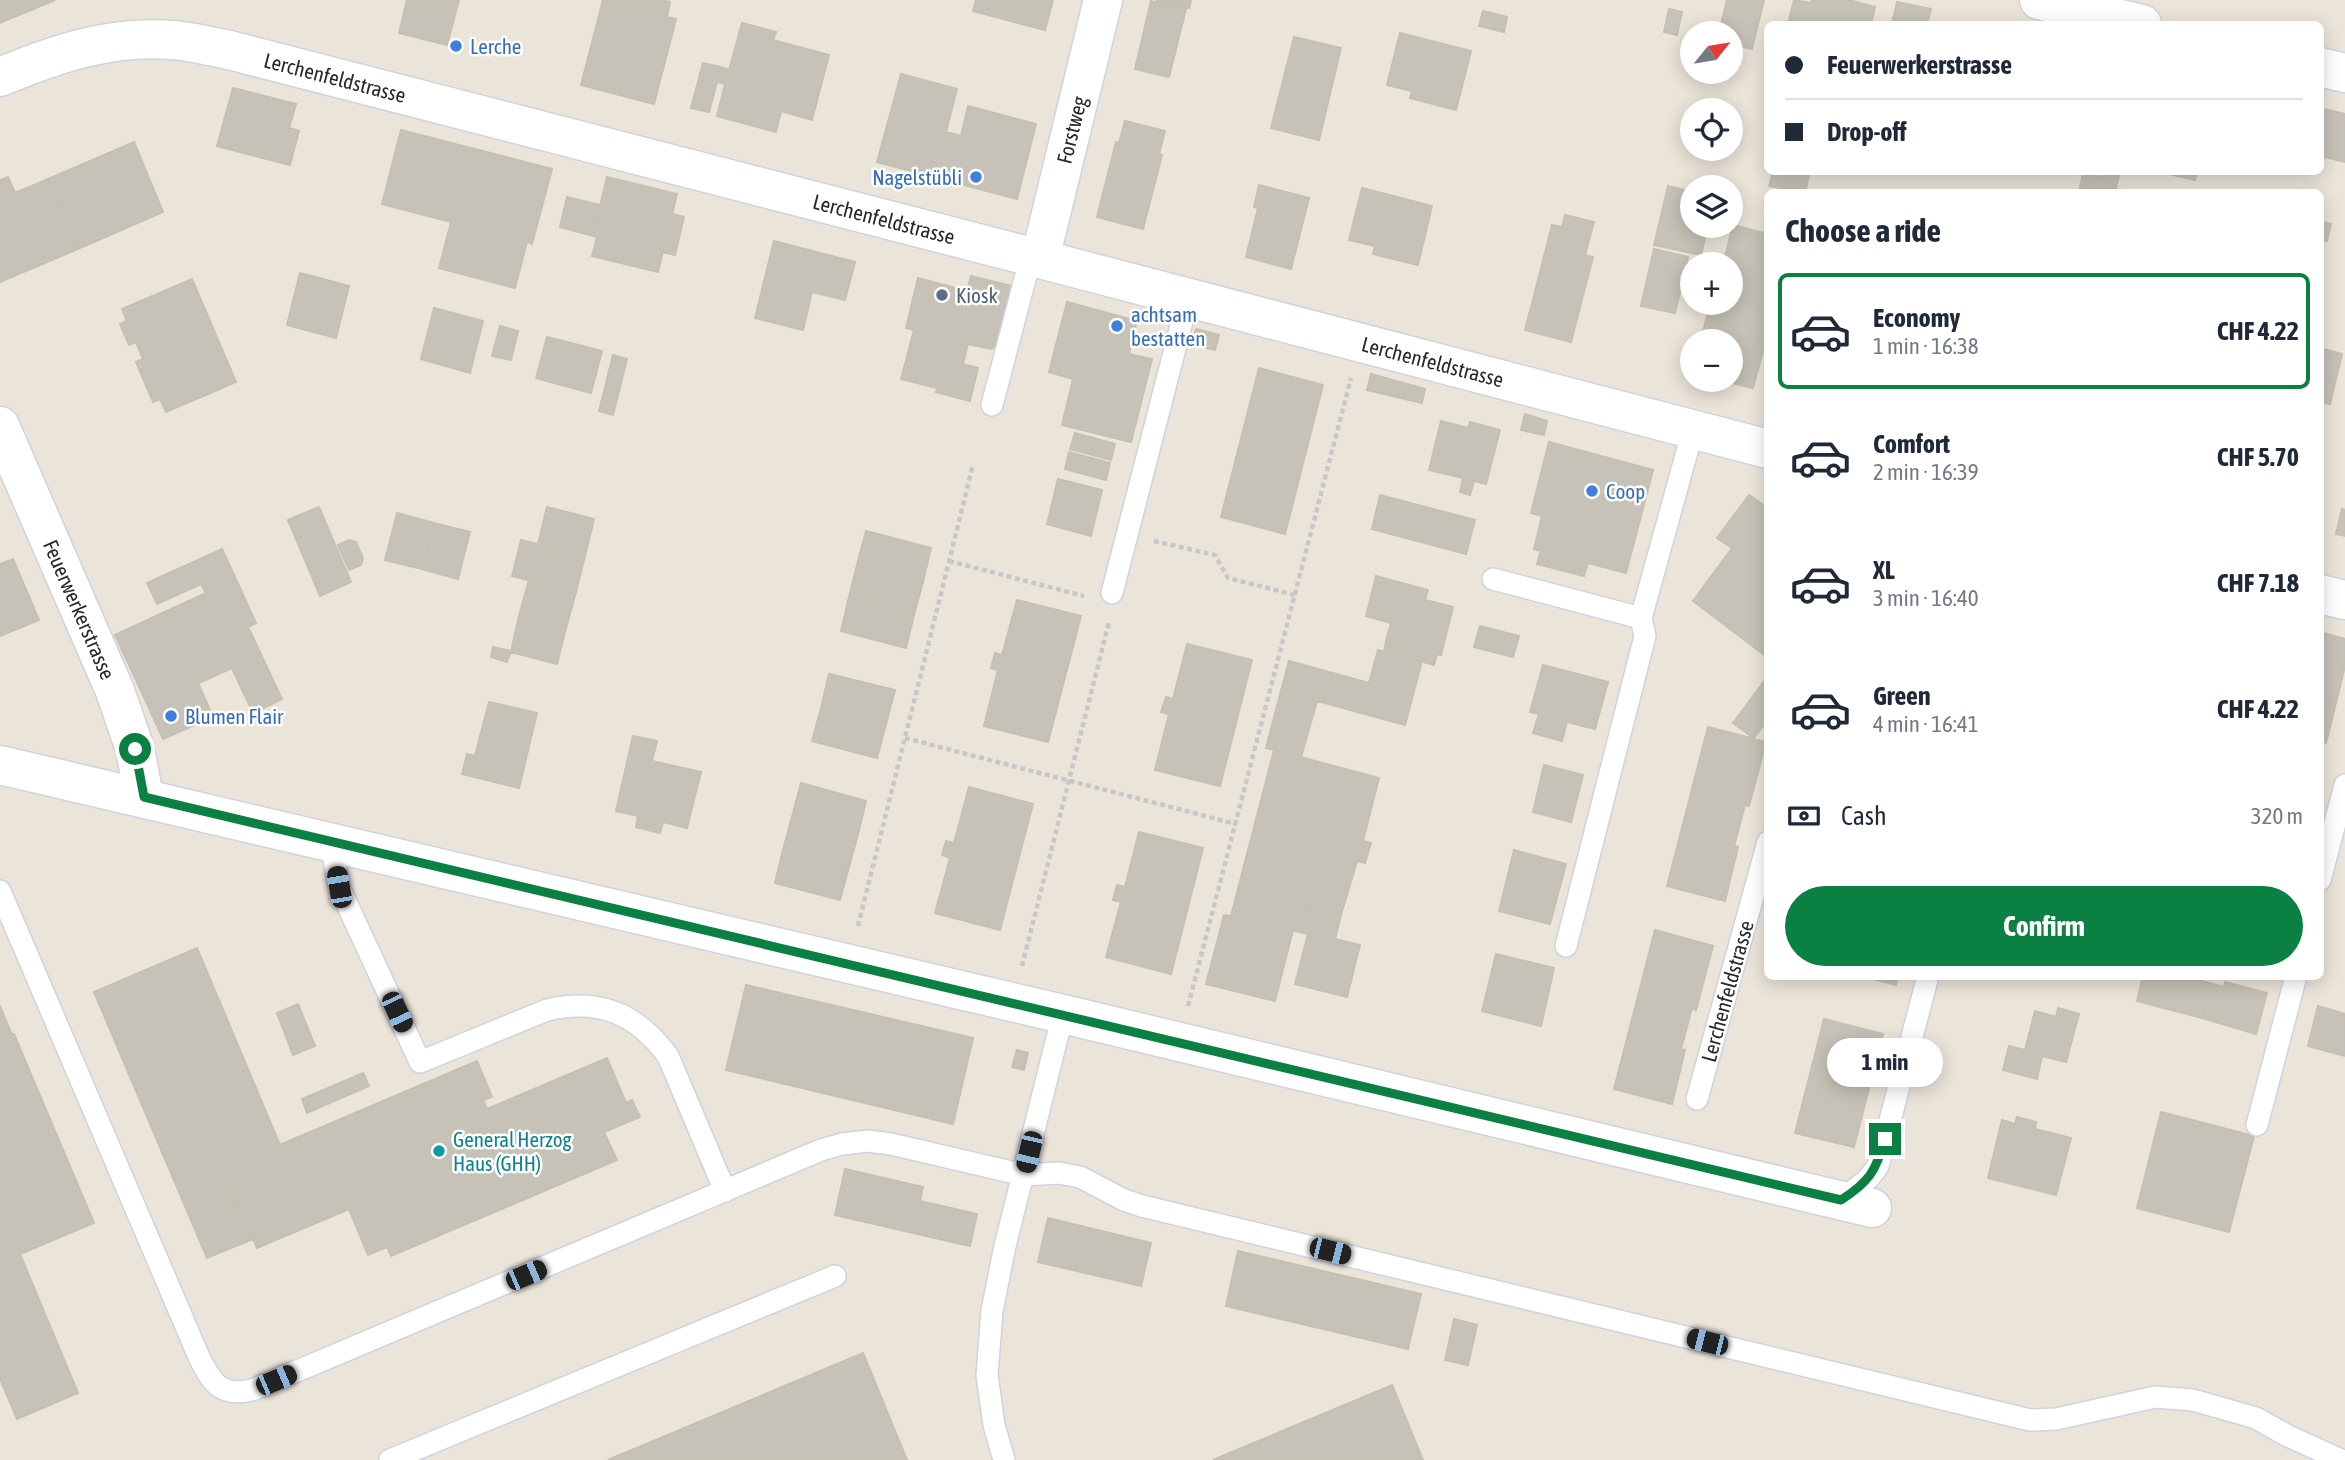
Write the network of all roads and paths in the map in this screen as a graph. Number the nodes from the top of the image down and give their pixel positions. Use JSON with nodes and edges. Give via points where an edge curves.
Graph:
{"nodes":[{"id":1,"x":1103,"y":0,"type":"edge"},
{"id":2,"x":2039,"y":0,"type":"edge"},
{"id":3,"x":2129,"y":21,"type":"edge"},
{"id":4,"x":2324,"y":68,"type":"edge"},
{"id":5,"x":2345,"y":73,"type":"edge"},
{"id":6,"x":0,"y":77,"type":"edge"},
{"id":7,"x":1036,"y":258,"type":"junction"},
{"id":8,"x":1188,"y":298,"type":"junction"},
{"id":9,"x":1360,"y":343,"type":"junction"},
{"id":10,"x":992,"y":405,"type":"dead end"},
{"id":11,"x":0,"y":426,"type":"edge"},
{"id":12,"x":1693,"y":430,"type":"junction"},
{"id":13,"x":1764,"y":448,"type":"edge"},
{"id":14,"x":974,"y":465,"type":"dead end"},
{"id":15,"x":1126,"y":534,"type":"junction"},
{"id":16,"x":949,"y":561,"type":"junction"},
{"id":17,"x":1493,"y":579,"type":"dead end"},
{"id":18,"x":1295,"y":595,"type":"junction"},
{"id":19,"x":2324,"y":595,"type":"edge"},
{"id":20,"x":1113,"y":599,"type":"junction"},
{"id":21,"x":2345,"y":600,"type":"edge"},
{"id":22,"x":1641,"y":618,"type":"junction"},
{"id":23,"x":905,"y":738,"type":"junction"},
{"id":24,"x":0,"y":765,"type":"edge"},
{"id":25,"x":1069,"y":780,"type":"junction"},
{"id":26,"x":2345,"y":785,"type":"edge"},
{"id":27,"x":144,"y":797,"type":"junction"},
{"id":28,"x":1236,"y":824,"type":"junction"},
{"id":29,"x":331,"y":841,"type":"junction"},
{"id":30,"x":1764,"y":856,"type":"edge"},
{"id":31,"x":2324,"y":865,"type":"edge"},
{"id":32,"x":0,"y":891,"type":"edge"},
{"id":33,"x":1566,"y":946,"type":"dead end"},
{"id":34,"x":849,"y":964,"type":"junction"},
{"id":35,"x":1927,"y":980,"type":"edge"},
{"id":36,"x":2295,"y":980,"type":"edge"},
{"id":37,"x":1013,"y":1003,"type":"junction"},
{"id":38,"x":1063,"y":1014,"type":"junction"},
{"id":39,"x":1179,"y":1042,"type":"junction"},
{"id":40,"x":1697,"y":1099,"type":"dead end"},
{"id":41,"x":2257,"y":1125,"type":"dead end"},
{"id":42,"x":1024,"y":1175,"type":"junction"},
{"id":43,"x":725,"y":1191,"type":"junction"},
{"id":44,"x":1857,"y":1204,"type":"joint"},
{"id":45,"x":835,"y":1276,"type":"dead end"},
{"id":46,"x":390,"y":1460,"type":"edge"},
{"id":47,"x":1004,"y":1460,"type":"edge"},
{"id":48,"x":2341,"y":1460,"type":"edge"}],
"edges":[{"from":1,"to":7,"type":"street","name":"Forstweg"},
{"from":2,"to":3,"type":"street"},
{"from":4,"to":5,"type":"street"},
{"from":6,"to":7,"type":"street","name":"Lerchenfeldstrasse","via":[[73,50],[115,41],[174,40]]},
{"from":7,"to":8,"type":"street","name":"Lerchenfeldstrasse"},
{"from":7,"to":10,"type":"lane"},
{"from":8,"to":9,"type":"street","name":"Lerchenfeldstrasse"},
{"from":8,"to":15,"type":"lane"},
{"from":9,"to":12,"type":"street","name":"Lerchenfeldstrasse"},
{"from":9,"to":18,"type":"path"},
{"from":11,"to":27,"type":"street","name":"Feuerwerkerstrasse","via":[[115,691],[135,749]]},
{"from":12,"to":13,"type":"street","name":"Lerchenfeldstrasse"},
{"from":12,"to":22,"type":"lane"},
{"from":14,"to":16,"type":"path"},
{"from":15,"to":18,"type":"path","via":[[1215,555],[1228,578]]},
{"from":15,"to":20,"type":"lane"},
{"from":16,"to":20,"type":"path"},
{"from":16,"to":23,"type":"path"},
{"from":17,"to":22,"type":"lane"},
{"from":18,"to":28,"type":"path"},
{"from":19,"to":21,"type":"street"},
{"from":20,"to":25,"type":"path"},
{"from":22,"to":33,"type":"lane","via":[[1645,636]]},
{"from":23,"to":25,"type":"path"},
{"from":23,"to":34,"type":"path"},
{"from":24,"to":27,"type":"street"},
{"from":25,"to":28,"type":"path"},
{"from":25,"to":37,"type":"path"},
{"from":26,"to":31,"type":"lane"},
{"from":27,"to":29,"type":"street"},
{"from":28,"to":39,"type":"path"},
{"from":29,"to":34,"type":"street"},
{"from":29,"to":43,"type":"lane","via":[[339,887],[420,1062],[547,1010],[568,1005],[613,1011],[654,1037],[668,1056]]},
{"from":30,"to":40,"type":"lane","name":"Lerchenfeldstrasse"},
{"from":32,"to":43,"type":"lane","via":[[199,1357],[209,1378],[227,1391],[251,1390]]},
{"from":34,"to":37,"type":"street"},
{"from":35,"to":44,"type":"lane","via":[[1878,1166],[1862,1184]]},
{"from":36,"to":41,"type":"lane"},
{"from":37,"to":38,"type":"street"},
{"from":38,"to":39,"type":"street"},
{"from":38,"to":42,"type":"lane"},
{"from":39,"to":44,"type":"street"},
{"from":42,"to":43,"type":"lane","via":[[867,1141],[821,1150]]},
{"from":42,"to":47,"type":"lane","via":[[992,1311],[987,1375]]},
{"from":42,"to":48,"type":"lane","via":[[1080,1177],[1142,1206],[2030,1420],[2056,1419],[2155,1398],[2193,1400],[2256,1418]]},
{"from":45,"to":46,"type":"lane"}]}
